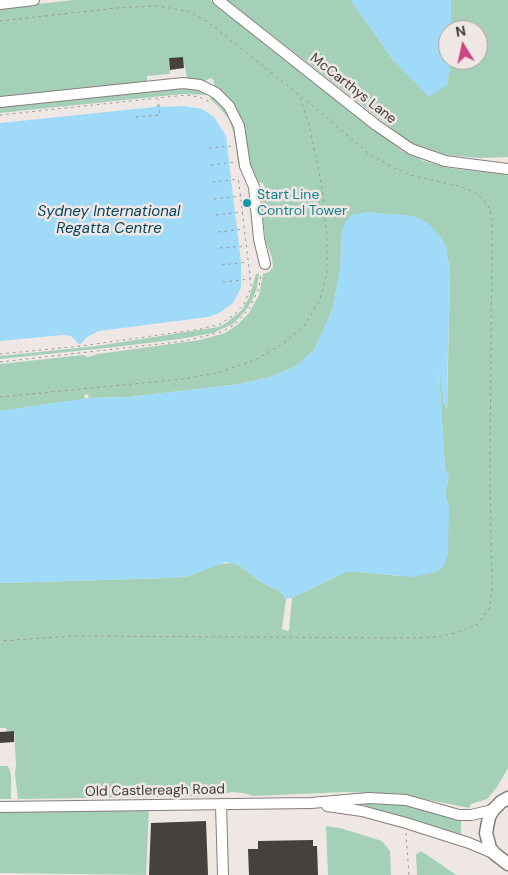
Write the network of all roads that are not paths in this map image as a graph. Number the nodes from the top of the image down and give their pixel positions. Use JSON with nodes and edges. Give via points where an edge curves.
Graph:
{"nodes":[{"id":1,"x":34,"y":0,"type":"edge"},
{"id":2,"x":218,"y":0,"type":"edge"},
{"id":3,"x":0,"y":4,"type":"edge"},
{"id":4,"x":0,"y":102,"type":"edge"},
{"id":5,"x":508,"y":161,"type":"edge"},
{"id":6,"x":487,"y":165,"type":"junction"},
{"id":7,"x":508,"y":169,"type":"edge"},
{"id":8,"x":265,"y":264,"type":"road end"},
{"id":9,"x":508,"y":791,"type":"edge"},
{"id":10,"x":311,"y":803,"type":"junction"},
{"id":11,"x":221,"y":804,"type":"junction"},
{"id":12,"x":500,"y":804,"type":"edge"},
{"id":13,"x":0,"y":807,"type":"edge"},
{"id":14,"x":502,"y":860,"type":"edge"},
{"id":15,"x":223,"y":875,"type":"edge"},
{"id":16,"x":507,"y":875,"type":"edge"}],
"edges":[{"from":1,"to":3,"type":"street"},
{"from":2,"to":6,"type":"street","name":"McCarthys Lane","via":[[399,142],[445,161]]},
{"from":4,"to":8,"type":"street","via":[[183,83],[200,85],[216,93],[229,106],[239,126],[245,166],[254,187]]},
{"from":5,"to":6,"type":"street","name":"McCarthys Lane"},
{"from":6,"to":7,"type":"street","name":"McCarthys Lane"},
{"from":9,"to":12,"type":"main road"},
{"from":10,"to":11,"type":"street","name":"Old Castlereagh Road"},
{"from":10,"to":12,"type":"street","name":"Old Castlereagh Road","via":[[392,799],[425,804],[459,815]]},
{"from":10,"to":14,"type":"street","name":"Old Castlereagh Road","via":[[362,811],[406,823],[469,843]]},
{"from":11,"to":13,"type":"street","name":"Old Castlereagh Road"},
{"from":11,"to":15,"type":"street"},
{"from":12,"to":14,"type":"main road","via":[[489,817],[486,833],[490,848]]},
{"from":14,"to":16,"type":"main road"}]}
